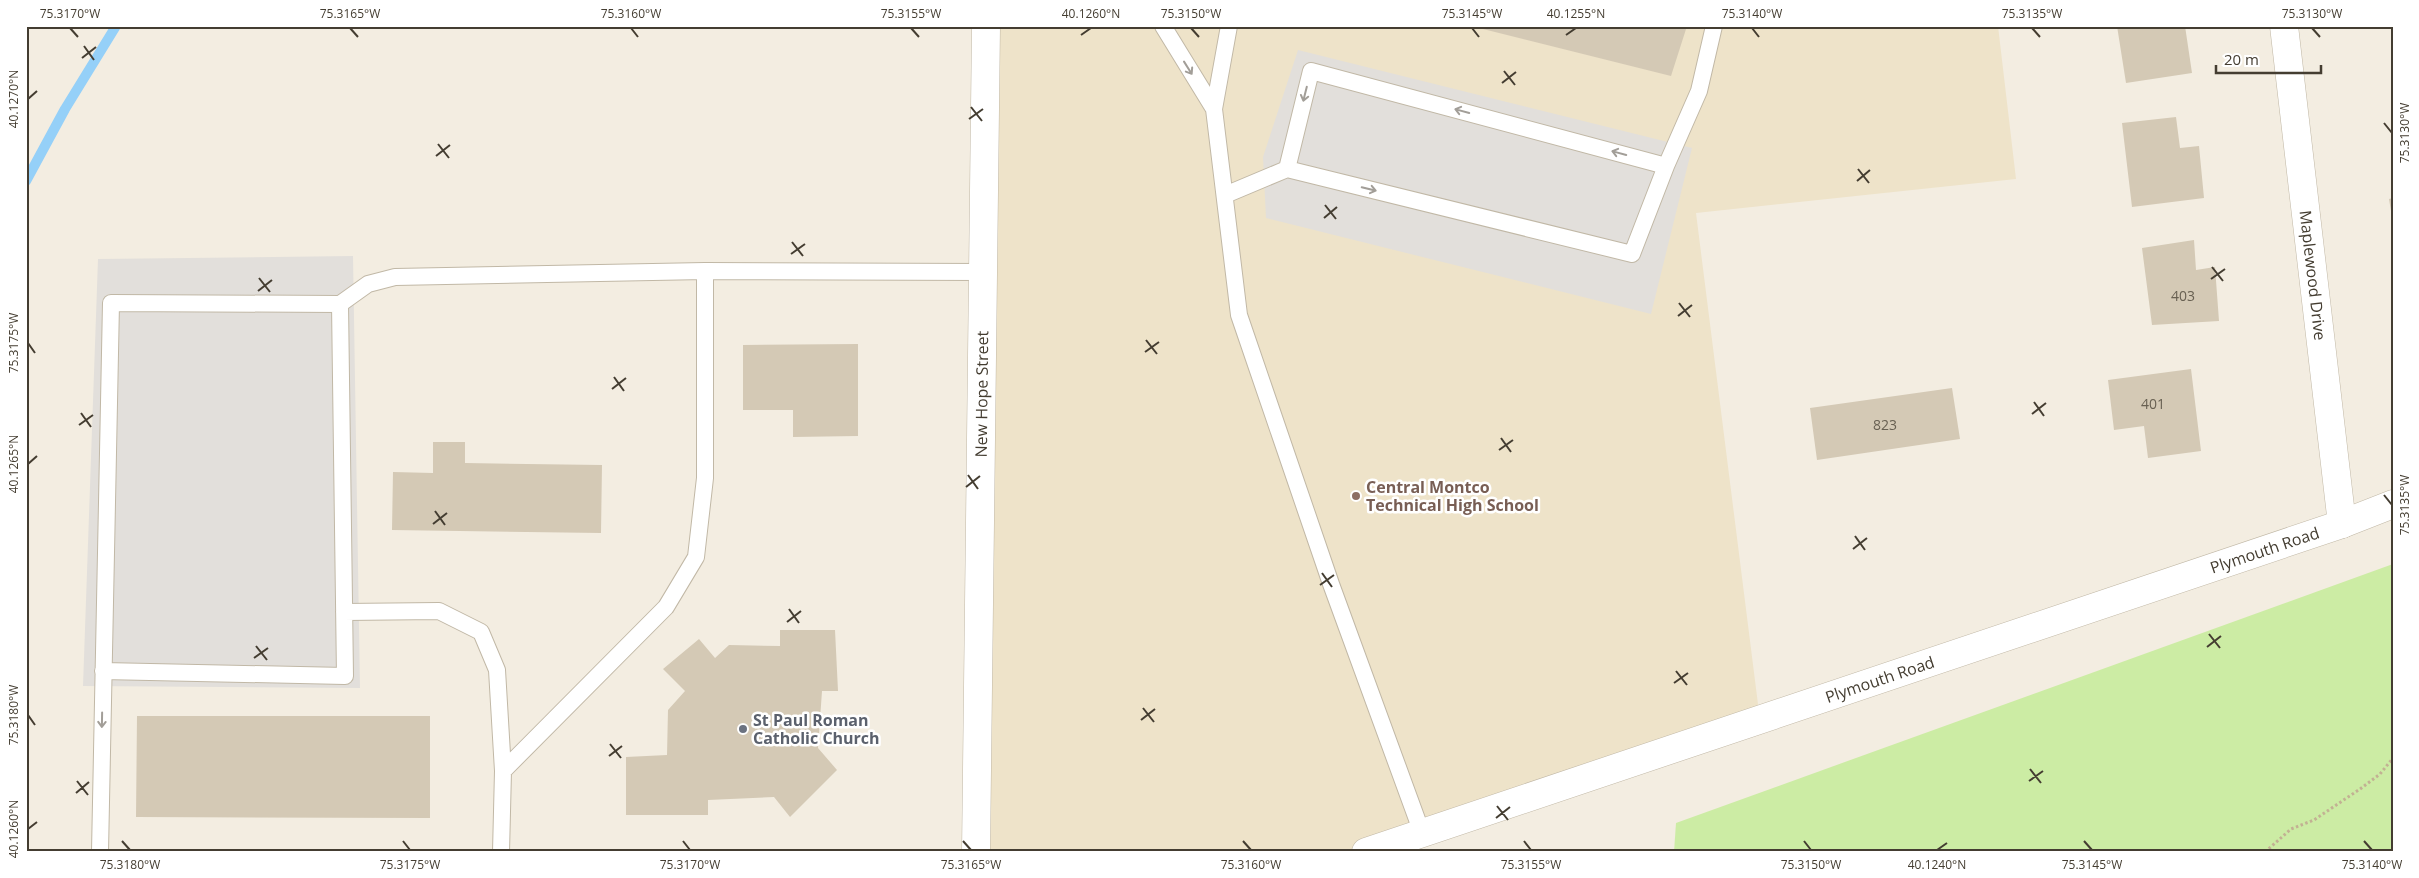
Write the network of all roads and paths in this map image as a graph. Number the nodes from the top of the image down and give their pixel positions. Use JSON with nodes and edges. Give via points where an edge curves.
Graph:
{"nodes":[{"id":1,"x":986,"y":26,"type":"edge"},
{"id":2,"x":1163,"y":26,"type":"edge"},
{"id":3,"x":1229,"y":26,"type":"edge"},
{"id":4,"x":1714,"y":26,"type":"edge"},
{"id":5,"x":2284,"y":26,"type":"edge"},
{"id":6,"x":1214,"y":109,"type":"junction"},
{"id":7,"x":1666,"y":166,"type":"junction"},
{"id":8,"x":1286,"y":169,"type":"junction"},
{"id":9,"x":1225,"y":195,"type":"junction"},
{"id":10,"x":705,"y":271,"type":"junction"},
{"id":11,"x":983,"y":272,"type":"junction"},
{"id":12,"x":340,"y":304,"type":"junction"},
{"id":13,"x":2393,"y":504,"type":"edge"},
{"id":14,"x":2342,"y":524,"type":"junction"},
{"id":15,"x":344,"y":612,"type":"junction"},
{"id":16,"x":103,"y":671,"type":"junction"},
{"id":17,"x":2393,"y":758,"type":"edge"},
{"id":18,"x":503,"y":771,"type":"junction"},
{"id":19,"x":1422,"y":833,"type":"junction"},
{"id":20,"x":100,"y":852,"type":"edge"},
{"id":21,"x":501,"y":852,"type":"edge"},
{"id":22,"x":976,"y":852,"type":"edge"},
{"id":23,"x":1366,"y":852,"type":"edge"},
{"id":24,"x":2265,"y":852,"type":"edge"}],
"edges":[{"from":1,"to":11,"type":"street","name":"New Hope Street"},
{"from":2,"to":6,"type":"lane","one_way":true},
{"from":3,"to":6,"type":"lane"},
{"from":4,"to":7,"type":"lane","via":[[1699,91]]},
{"from":5,"to":14,"type":"street","name":"Maplewood Drive"},
{"from":6,"to":9,"type":"lane"},
{"from":8,"to":7,"type":"lane","one_way":true,"via":[[1632,254]]},
{"from":7,"to":8,"type":"lane","one_way":true,"via":[[1311,71]]},
{"from":8,"to":9,"type":"lane"},
{"from":9,"to":19,"type":"lane","via":[[1239,315]]},
{"from":10,"to":11,"type":"lane"},
{"from":10,"to":12,"type":"lane","via":[[395,277],[368,284]]},
{"from":10,"to":18,"type":"lane","via":[[705,478],[696,557],[666,607]]},
{"from":11,"to":22,"type":"street","name":"New Hope Street"},
{"from":12,"to":15,"type":"lane"},
{"from":12,"to":16,"type":"lane","via":[[111,303]]},
{"from":13,"to":14,"type":"street","name":"Plymouth Road"},
{"from":14,"to":19,"type":"street","name":"Plymouth Road"},
{"from":15,"to":16,"type":"lane","via":[[345,676]]},
{"from":15,"to":18,"type":"lane","via":[[439,611],[481,632],[497,670]]},
{"from":16,"to":20,"type":"lane","one_way":true},
{"from":17,"to":24,"type":"path","via":[[2380,774],[2360,789],[2314,820],[2291,829]]},
{"from":18,"to":21,"type":"lane"},
{"from":19,"to":23,"type":"street","name":"Plymouth Road"}]}
